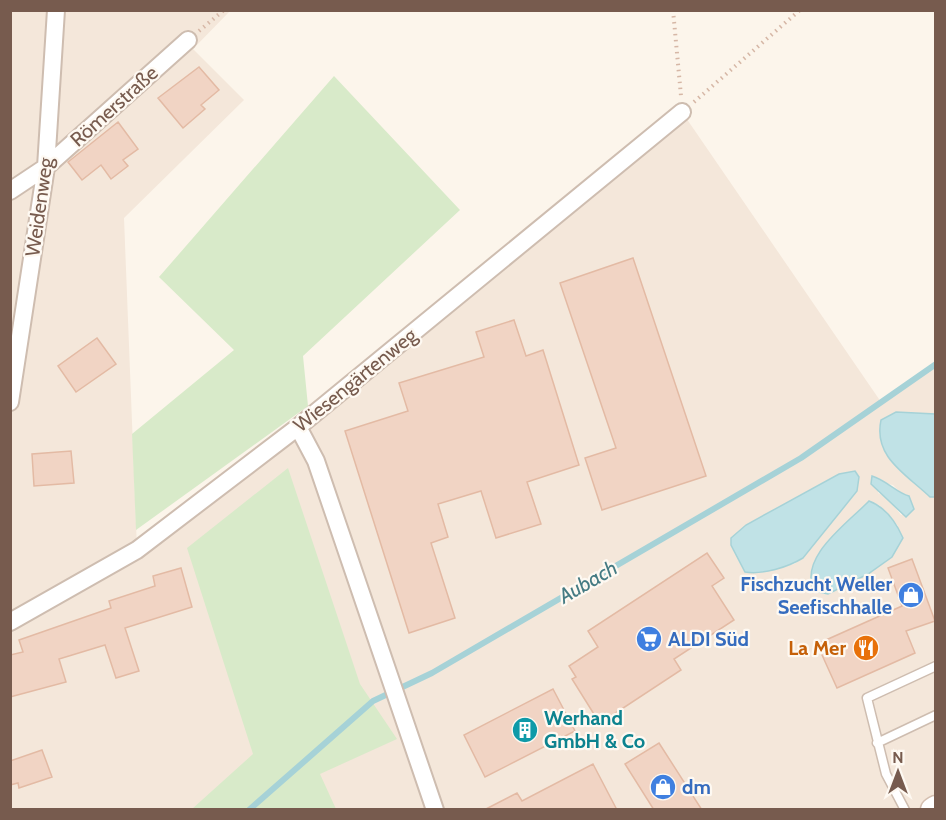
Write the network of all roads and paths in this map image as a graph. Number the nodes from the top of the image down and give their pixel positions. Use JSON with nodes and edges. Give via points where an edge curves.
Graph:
{"nodes":[{"id":1,"x":56,"y":10,"type":"edge"},
{"id":2,"x":224,"y":10,"type":"edge"},
{"id":3,"x":673,"y":10,"type":"edge"},
{"id":4,"x":800,"y":10,"type":"edge"},
{"id":5,"x":188,"y":40,"type":"joint"},
{"id":6,"x":682,"y":112,"type":"junction"},
{"id":7,"x":46,"y":167,"type":"junction"},
{"id":8,"x":10,"y":191,"type":"edge"},
{"id":9,"x":10,"y":402,"type":"edge"},
{"id":10,"x":298,"y":428,"type":"junction"},
{"id":11,"x":10,"y":622,"type":"edge"},
{"id":12,"x":936,"y":666,"type":"edge"},
{"id":13,"x":936,"y":715,"type":"edge"},
{"id":14,"x":878,"y":744,"type":"junction"},
{"id":15,"x":435,"y":810,"type":"edge"},
{"id":16,"x":905,"y":810,"type":"edge"}],
"edges":[{"from":1,"to":7,"type":"street","name":"Weidenweg"},
{"from":2,"to":5,"type":"path"},
{"from":3,"to":6,"type":"path"},
{"from":4,"to":6,"type":"path"},
{"from":5,"to":7,"type":"street","name":"Römerstraße"},
{"from":6,"to":10,"type":"street","name":"Wiesengärtenweg"},
{"from":7,"to":8,"type":"street","name":"Römerstraße"},
{"from":7,"to":9,"type":"street","name":"Weidenweg"},
{"from":10,"to":11,"type":"street","name":"Wiesengärtenweg","via":[[137,550]]},
{"from":10,"to":15,"type":"street","via":[[316,461]]},
{"from":12,"to":14,"type":"lane","via":[[867,698]]},
{"from":13,"to":14,"type":"lane"},
{"from":14,"to":16,"type":"lane","via":[[886,774]]}]}
